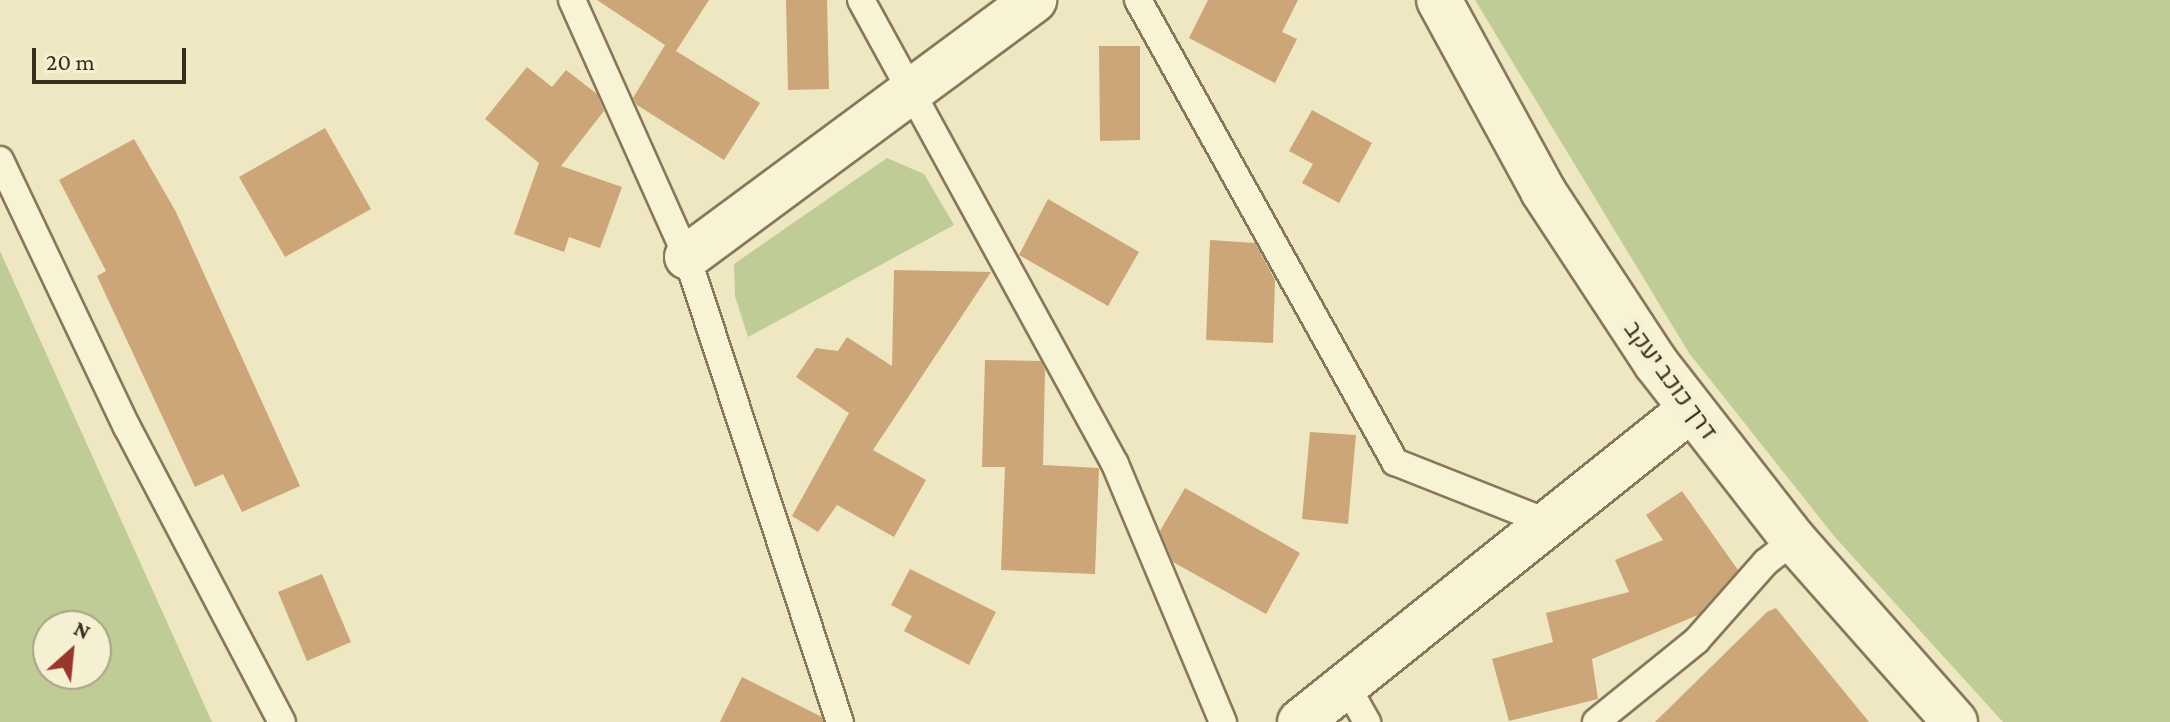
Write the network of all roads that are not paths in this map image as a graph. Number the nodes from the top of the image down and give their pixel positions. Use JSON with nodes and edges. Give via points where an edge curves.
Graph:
{"nodes":[{"id":1,"x":572,"y":0,"type":"edge"},
{"id":2,"x":861,"y":0,"type":"edge"},
{"id":3,"x":1034,"y":0,"type":"edge"},
{"id":4,"x":1138,"y":0,"type":"edge"},
{"id":5,"x":1439,"y":0,"type":"edge"},
{"id":6,"x":913,"y":90,"type":"junction"},
{"id":7,"x":0,"y":160,"type":"edge"},
{"id":8,"x":687,"y":257,"type":"junction"},
{"id":9,"x":1691,"y":409,"type":"junction"},
{"id":10,"x":1549,"y":523,"type":"junction"},
{"id":11,"x":1794,"y":540,"type":"junction"},
{"id":12,"x":1346,"y":685,"type":"junction"},
{"id":13,"x":282,"y":722,"type":"edge"},
{"id":14,"x":840,"y":722,"type":"edge"},
{"id":15,"x":1223,"y":722,"type":"edge"},
{"id":16,"x":1300,"y":722,"type":"edge"},
{"id":17,"x":1367,"y":722,"type":"edge"},
{"id":18,"x":1596,"y":722,"type":"edge"},
{"id":19,"x":1955,"y":722,"type":"edge"}],
"edges":[{"from":1,"to":8,"type":"lane"},
{"from":2,"to":6,"type":"lane"},
{"from":3,"to":6,"type":"street"},
{"from":4,"to":10,"type":"lane","via":[[1395,462]]},
{"from":5,"to":9,"type":"street","name":"דרך כוכב יעקב","via":[[1543,191]]},
{"from":6,"to":8,"type":"street"},
{"from":6,"to":15,"type":"lane","via":[[1115,464]]},
{"from":7,"to":13,"type":"lane","via":[[127,427]]},
{"from":8,"to":14,"type":"lane"},
{"from":9,"to":10,"type":"street"},
{"from":9,"to":11,"type":"street","name":"דרך כוכב יעקב"},
{"from":10,"to":12,"type":"street"},
{"from":11,"to":18,"type":"lane","via":[[1766,562],[1696,641]]},
{"from":11,"to":19,"type":"street","name":"דרך כוכב יעקב"},
{"from":12,"to":16,"type":"street"},
{"from":12,"to":17,"type":"lane"}]}
